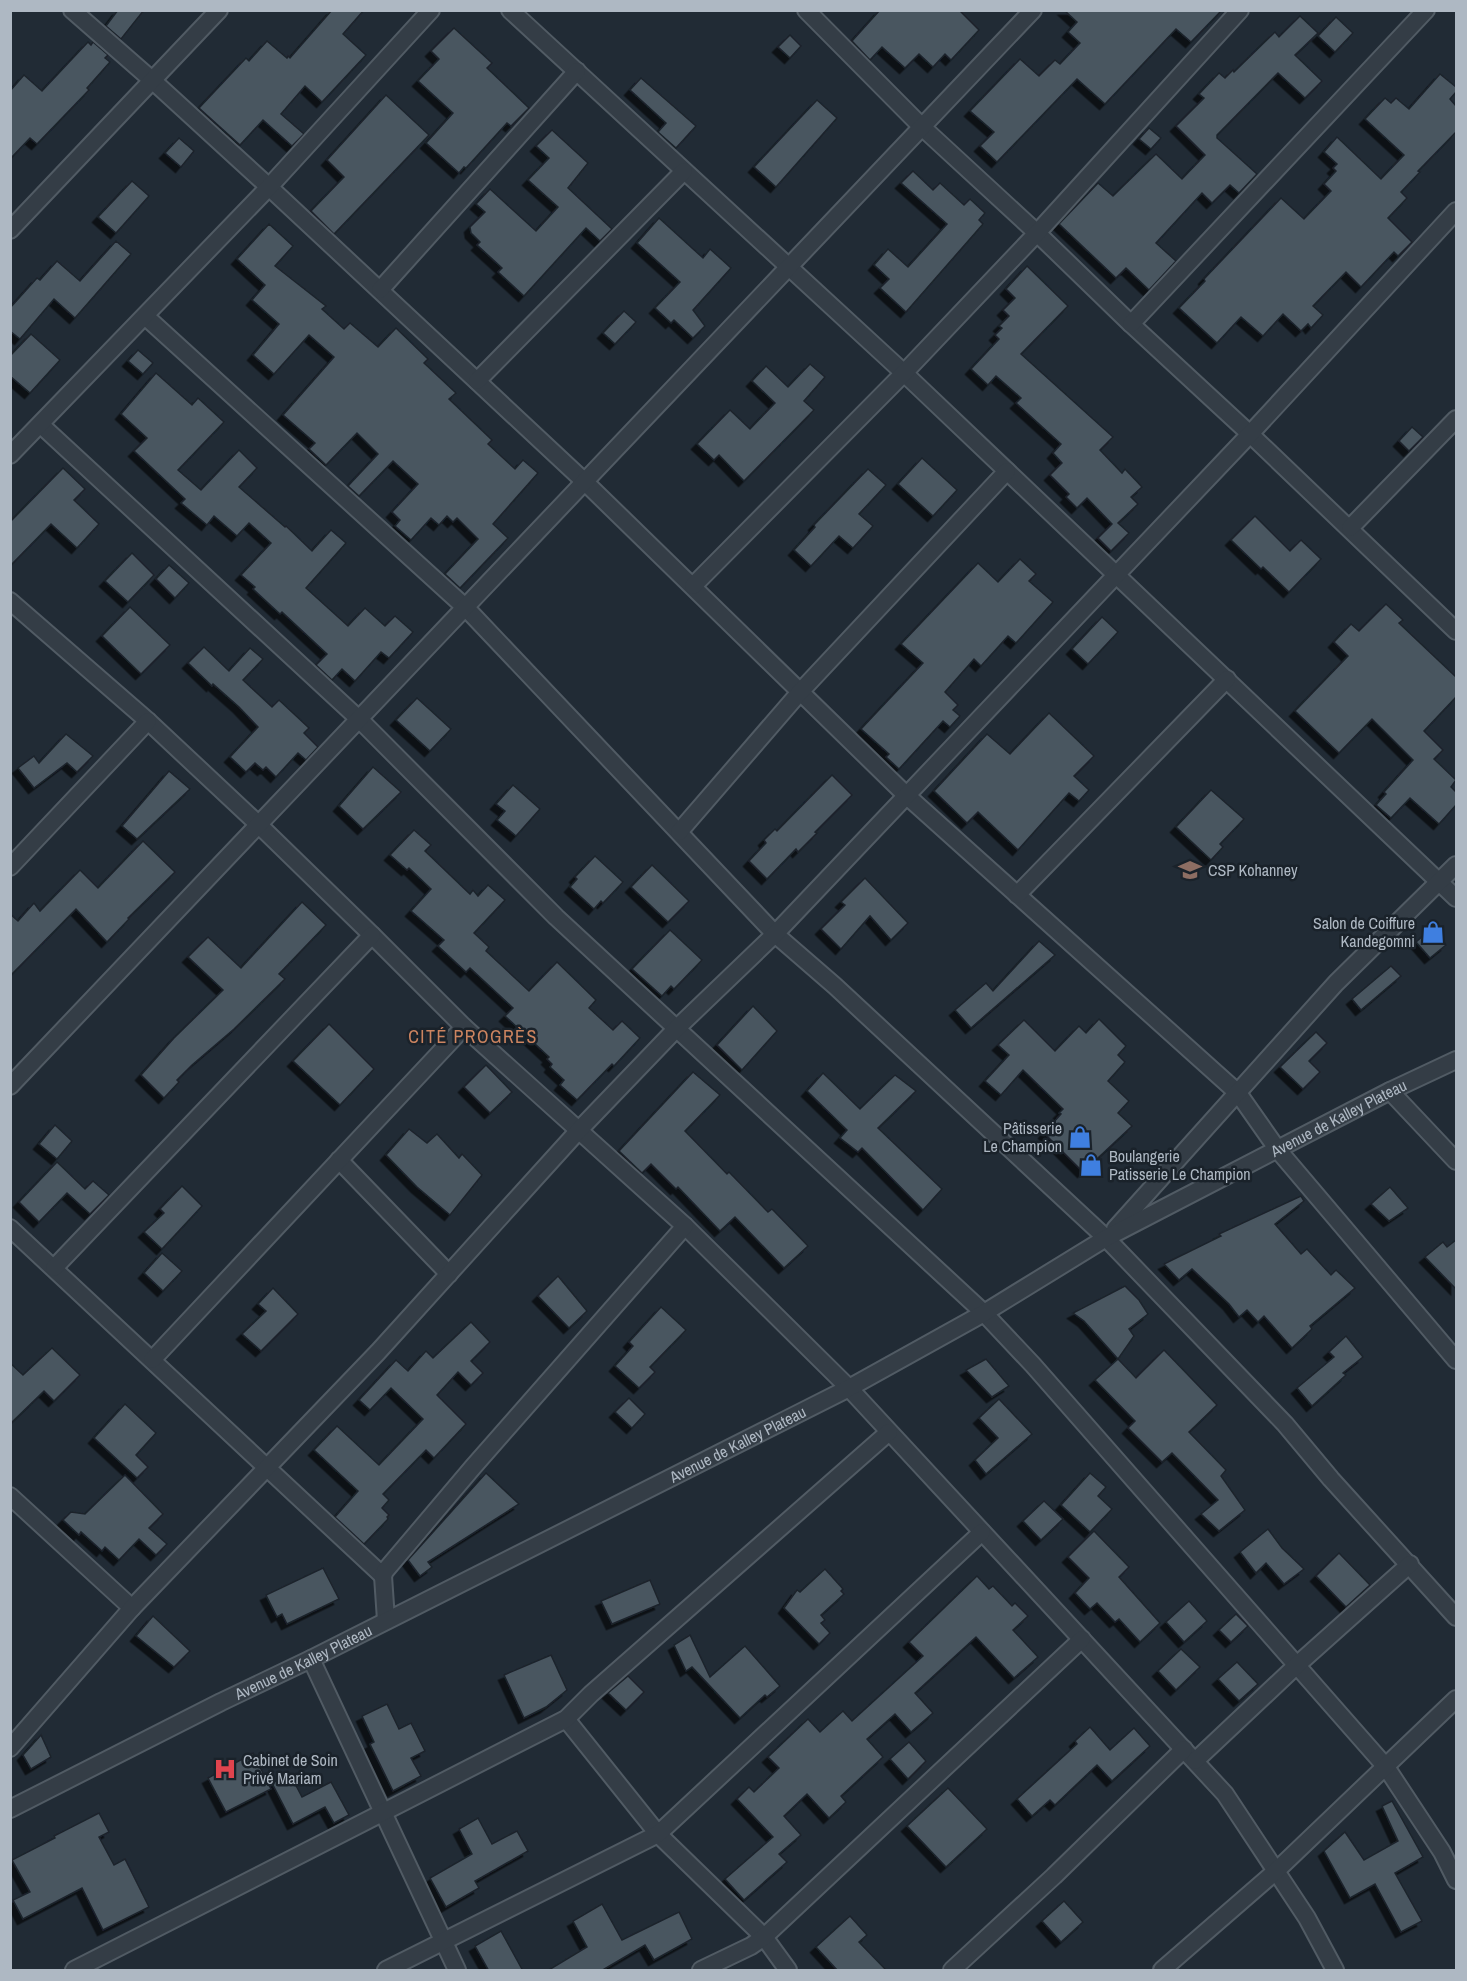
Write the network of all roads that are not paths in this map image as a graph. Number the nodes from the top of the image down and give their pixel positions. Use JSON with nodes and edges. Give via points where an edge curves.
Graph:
{"nodes":[{"id":1,"x":72,"y":10,"type":"edge"},
{"id":2,"x":219,"y":10,"type":"edge"},
{"id":3,"x":431,"y":10,"type":"edge"},
{"id":4,"x":510,"y":10,"type":"edge"},
{"id":5,"x":1033,"y":10,"type":"edge"},
{"id":6,"x":1240,"y":10,"type":"edge"},
{"id":7,"x":1426,"y":10,"type":"edge"},
{"id":8,"x":814,"y":13,"type":"edge"},
{"id":9,"x":576,"y":71,"type":"junction"},
{"id":10,"x":152,"y":80,"type":"junction"},
{"id":11,"x":922,"y":127,"type":"junction"},
{"id":12,"x":684,"y":171,"type":"junction"},
{"id":13,"x":269,"y":187,"type":"junction"},
{"id":14,"x":1456,"y":212,"type":"edge"},
{"id":15,"x":10,"y":230,"type":"edge"},
{"id":16,"x":1037,"y":233,"type":"junction"},
{"id":17,"x":788,"y":266,"type":"junction"},
{"id":18,"x":380,"y":290,"type":"junction"},
{"id":19,"x":145,"y":316,"type":"junction"},
{"id":20,"x":1131,"y":324,"type":"junction"},
{"id":21,"x":903,"y":373,"type":"junction"},
{"id":22,"x":477,"y":381,"type":"junction"},
{"id":23,"x":1456,"y":419,"type":"edge"},
{"id":24,"x":41,"y":425,"type":"junction"},
{"id":25,"x":1250,"y":434,"type":"junction"},
{"id":26,"x":10,"y":455,"type":"edge"},
{"id":27,"x":1007,"y":471,"type":"junction"},
{"id":28,"x":585,"y":482,"type":"junction"},
{"id":29,"x":1350,"y":528,"type":"junction"},
{"id":30,"x":1116,"y":573,"type":"junction"},
{"id":31,"x":693,"y":586,"type":"junction"},
{"id":32,"x":10,"y":601,"type":"edge"},
{"id":33,"x":466,"y":608,"type":"junction"},
{"id":34,"x":1454,"y":624,"type":"edge"},
{"id":35,"x":1227,"y":679,"type":"junction"},
{"id":36,"x":800,"y":692,"type":"junction"},
{"id":37,"x":360,"y":720,"type":"junction"},
{"id":38,"x":148,"y":721,"type":"junction"},
{"id":39,"x":906,"y":795,"type":"junction"},
{"id":40,"x":259,"y":825,"type":"junction"},
{"id":41,"x":679,"y":832,"type":"junction"},
{"id":42,"x":1456,"y":865,"type":"edge"},
{"id":43,"x":10,"y":867,"type":"edge"},
{"id":44,"x":1439,"y":882,"type":"junction"},
{"id":45,"x":1017,"y":895,"type":"junction"},
{"id":46,"x":1456,"y":898,"type":"edge"},
{"id":47,"x":776,"y":934,"type":"junction"},
{"id":48,"x":372,"y":935,"type":"junction"},
{"id":49,"x":464,"y":1028,"type":"junction"},
{"id":50,"x":676,"y":1029,"type":"junction"},
{"id":51,"x":1456,"y":1060,"type":"edge"},
{"id":52,"x":10,"y":1086,"type":"edge"},
{"id":53,"x":1390,"y":1091,"type":"junction"},
{"id":54,"x":1238,"y":1093,"type":"junction"},
{"id":55,"x":579,"y":1130,"type":"junction"},
{"id":56,"x":1278,"y":1149,"type":"junction"},
{"id":57,"x":339,"y":1161,"type":"junction"},
{"id":58,"x":1456,"y":1161,"type":"edge"},
{"id":59,"x":685,"y":1226,"type":"junction"},
{"id":60,"x":10,"y":1228,"type":"edge"},
{"id":61,"x":1106,"y":1238,"type":"junction"},
{"id":62,"x":54,"y":1268,"type":"junction"},
{"id":63,"x":449,"y":1274,"type":"junction"},
{"id":64,"x":984,"y":1313,"type":"junction"},
{"id":65,"x":153,"y":1360,"type":"junction"},
{"id":66,"x":1456,"y":1360,"type":"edge"},
{"id":67,"x":849,"y":1388,"type":"junction"},
{"id":68,"x":889,"y":1432,"type":"junction"},
{"id":69,"x":267,"y":1467,"type":"junction"},
{"id":70,"x":13,"y":1504,"type":"edge"},
{"id":71,"x":982,"y":1532,"type":"junction"},
{"id":72,"x":1410,"y":1564,"type":"junction"},
{"id":73,"x":383,"y":1576,"type":"junction"},
{"id":74,"x":132,"y":1608,"type":"junction"},
{"id":75,"x":1456,"y":1617,"type":"edge"},
{"id":76,"x":386,"y":1620,"type":"junction"},
{"id":77,"x":1082,"y":1639,"type":"junction"},
{"id":78,"x":311,"y":1659,"type":"junction"},
{"id":79,"x":1296,"y":1665,"type":"junction"},
{"id":80,"x":1456,"y":1699,"type":"edge"},
{"id":81,"x":566,"y":1719,"type":"junction"},
{"id":82,"x":10,"y":1748,"type":"edge"},
{"id":83,"x":1190,"y":1755,"type":"junction"},
{"id":84,"x":1386,"y":1767,"type":"junction"},
{"id":85,"x":10,"y":1809,"type":"edge"},
{"id":86,"x":383,"y":1812,"type":"junction"},
{"id":87,"x":658,"y":1834,"type":"junction"},
{"id":88,"x":1276,"y":1871,"type":"junction"},
{"id":89,"x":1456,"y":1880,"type":"edge"},
{"id":90,"x":764,"y":1937,"type":"junction"},
{"id":91,"x":443,"y":1941,"type":"junction"},
{"id":92,"x":74,"y":1971,"type":"edge"},
{"id":93,"x":386,"y":1971,"type":"edge"},
{"id":94,"x":457,"y":1971,"type":"edge"},
{"id":95,"x":701,"y":1971,"type":"edge"},
{"id":96,"x":788,"y":1971,"type":"edge"},
{"id":97,"x":952,"y":1971,"type":"edge"},
{"id":98,"x":1162,"y":1971,"type":"edge"},
{"id":99,"x":1335,"y":1971,"type":"edge"}],
"edges":[{"from":1,"to":10,"type":"street"},
{"from":2,"to":10,"type":"street"},
{"from":3,"to":13,"type":"street"},
{"from":4,"to":9,"type":"street"},
{"from":5,"to":11,"type":"street"},
{"from":6,"to":16,"type":"street"},
{"from":7,"to":20,"type":"street"},
{"from":8,"to":11,"type":"street"},
{"from":9,"to":12,"type":"street"},
{"from":9,"to":18,"type":"street"},
{"from":10,"to":13,"type":"street"},
{"from":10,"to":15,"type":"street"},
{"from":11,"to":16,"type":"street"},
{"from":11,"to":17,"type":"street"},
{"from":12,"to":17,"type":"street"},
{"from":12,"to":22,"type":"street"},
{"from":13,"to":18,"type":"street"},
{"from":13,"to":19,"type":"street"},
{"from":14,"to":25,"type":"street"},
{"from":16,"to":20,"type":"street"},
{"from":16,"to":21,"type":"street"},
{"from":17,"to":21,"type":"street"},
{"from":17,"to":28,"type":"street"},
{"from":18,"to":22,"type":"street"},
{"from":19,"to":24,"type":"street"},
{"from":19,"to":33,"type":"street"},
{"from":20,"to":25,"type":"street"},
{"from":21,"to":27,"type":"street"},
{"from":21,"to":31,"type":"street"},
{"from":22,"to":28,"type":"street"},
{"from":23,"to":29,"type":"street"},
{"from":24,"to":26,"type":"street"},
{"from":24,"to":37,"type":"street"},
{"from":25,"to":29,"type":"street"},
{"from":25,"to":30,"type":"street"},
{"from":27,"to":30,"type":"street"},
{"from":27,"to":36,"type":"street"},
{"from":28,"to":31,"type":"street"},
{"from":28,"to":33,"type":"street"},
{"from":29,"to":34,"type":"street"},
{"from":30,"to":35,"type":"street"},
{"from":30,"to":39,"type":"street"},
{"from":31,"to":36,"type":"street"},
{"from":32,"to":38,"type":"street"},
{"from":33,"to":37,"type":"street"},
{"from":33,"to":41,"type":"street"},
{"from":35,"to":44,"type":"street"},
{"from":35,"to":45,"type":"street"},
{"from":36,"to":39,"type":"street"},
{"from":36,"to":41,"type":"street"},
{"from":37,"to":40,"type":"street"},
{"from":37,"to":50,"type":"street","via":[[556,917]]},
{"from":38,"to":40,"type":"street"},
{"from":38,"to":43,"type":"street"},
{"from":39,"to":45,"type":"street"},
{"from":39,"to":47,"type":"street"},
{"from":40,"to":48,"type":"street"},
{"from":40,"to":52,"type":"street"},
{"from":41,"to":47,"type":"street"},
{"from":42,"to":44,"type":"street"},
{"from":44,"to":46,"type":"street"},
{"from":44,"to":54,"type":"street","via":[[1336,983]]},
{"from":45,"to":54,"type":"street"},
{"from":47,"to":50,"type":"street"},
{"from":47,"to":61,"type":"street"},
{"from":48,"to":49,"type":"street"},
{"from":48,"to":62,"type":"street"},
{"from":49,"to":55,"type":"street"},
{"from":49,"to":57,"type":"street"},
{"from":50,"to":55,"type":"street"},
{"from":50,"to":64,"type":"street"},
{"from":51,"to":53,"type":"street","name":"Avenue de Kalley Plateau"},
{"from":53,"to":56,"type":"street","name":"Avenue de Kalley Plateau"},
{"from":53,"to":58,"type":"street"},
{"from":54,"to":56,"type":"street"},
{"from":54,"to":61,"type":"street"},
{"from":55,"to":59,"type":"street"},
{"from":55,"to":63,"type":"street"},
{"from":56,"to":61,"type":"street","name":"Avenue de Kalley Plateau"},
{"from":56,"to":66,"type":"street"},
{"from":57,"to":63,"type":"street"},
{"from":57,"to":65,"type":"street"},
{"from":59,"to":67,"type":"street"},
{"from":59,"to":73,"type":"street","via":[[473,1467]]},
{"from":60,"to":62,"type":"street"},
{"from":61,"to":64,"type":"street","name":"Avenue de Kalley Plateau"},
{"from":61,"to":72,"type":"street","via":[[1285,1424]]},
{"from":62,"to":65,"type":"street"},
{"from":63,"to":69,"type":"street"},
{"from":64,"to":67,"type":"street","name":"Avenue de Kalley Plateau"},
{"from":64,"to":79,"type":"street"},
{"from":65,"to":69,"type":"street"},
{"from":67,"to":68,"type":"street"},
{"from":67,"to":76,"type":"street","name":"Avenue de Kalley Plateau"},
{"from":68,"to":71,"type":"street"},
{"from":68,"to":81,"type":"street"},
{"from":69,"to":73,"type":"street"},
{"from":69,"to":74,"type":"street"},
{"from":70,"to":74,"type":"street"},
{"from":71,"to":77,"type":"street"},
{"from":71,"to":87,"type":"street"},
{"from":72,"to":75,"type":"street"},
{"from":72,"to":79,"type":"street"},
{"from":73,"to":76,"type":"street"},
{"from":74,"to":82,"type":"street"},
{"from":76,"to":78,"type":"street","name":"Avenue de Kalley Plateau"},
{"from":77,"to":83,"type":"street"},
{"from":77,"to":90,"type":"street"},
{"from":78,"to":85,"type":"street","name":"Avenue de Kalley Plateau"},
{"from":78,"to":86,"type":"street"},
{"from":79,"to":83,"type":"street"},
{"from":79,"to":84,"type":"street"},
{"from":80,"to":84,"type":"street"},
{"from":81,"to":86,"type":"street"},
{"from":81,"to":87,"type":"street"},
{"from":83,"to":88,"type":"street","via":[[1225,1794]]},
{"from":83,"to":97,"type":"street"},
{"from":84,"to":88,"type":"street"},
{"from":84,"to":89,"type":"street"},
{"from":86,"to":91,"type":"street"},
{"from":86,"to":92,"type":"street"},
{"from":87,"to":90,"type":"street"},
{"from":87,"to":91,"type":"street"},
{"from":88,"to":98,"type":"street"},
{"from":88,"to":99,"type":"street"},
{"from":90,"to":95,"type":"street"},
{"from":90,"to":96,"type":"street"},
{"from":91,"to":93,"type":"street"},
{"from":91,"to":94,"type":"street"}]}
